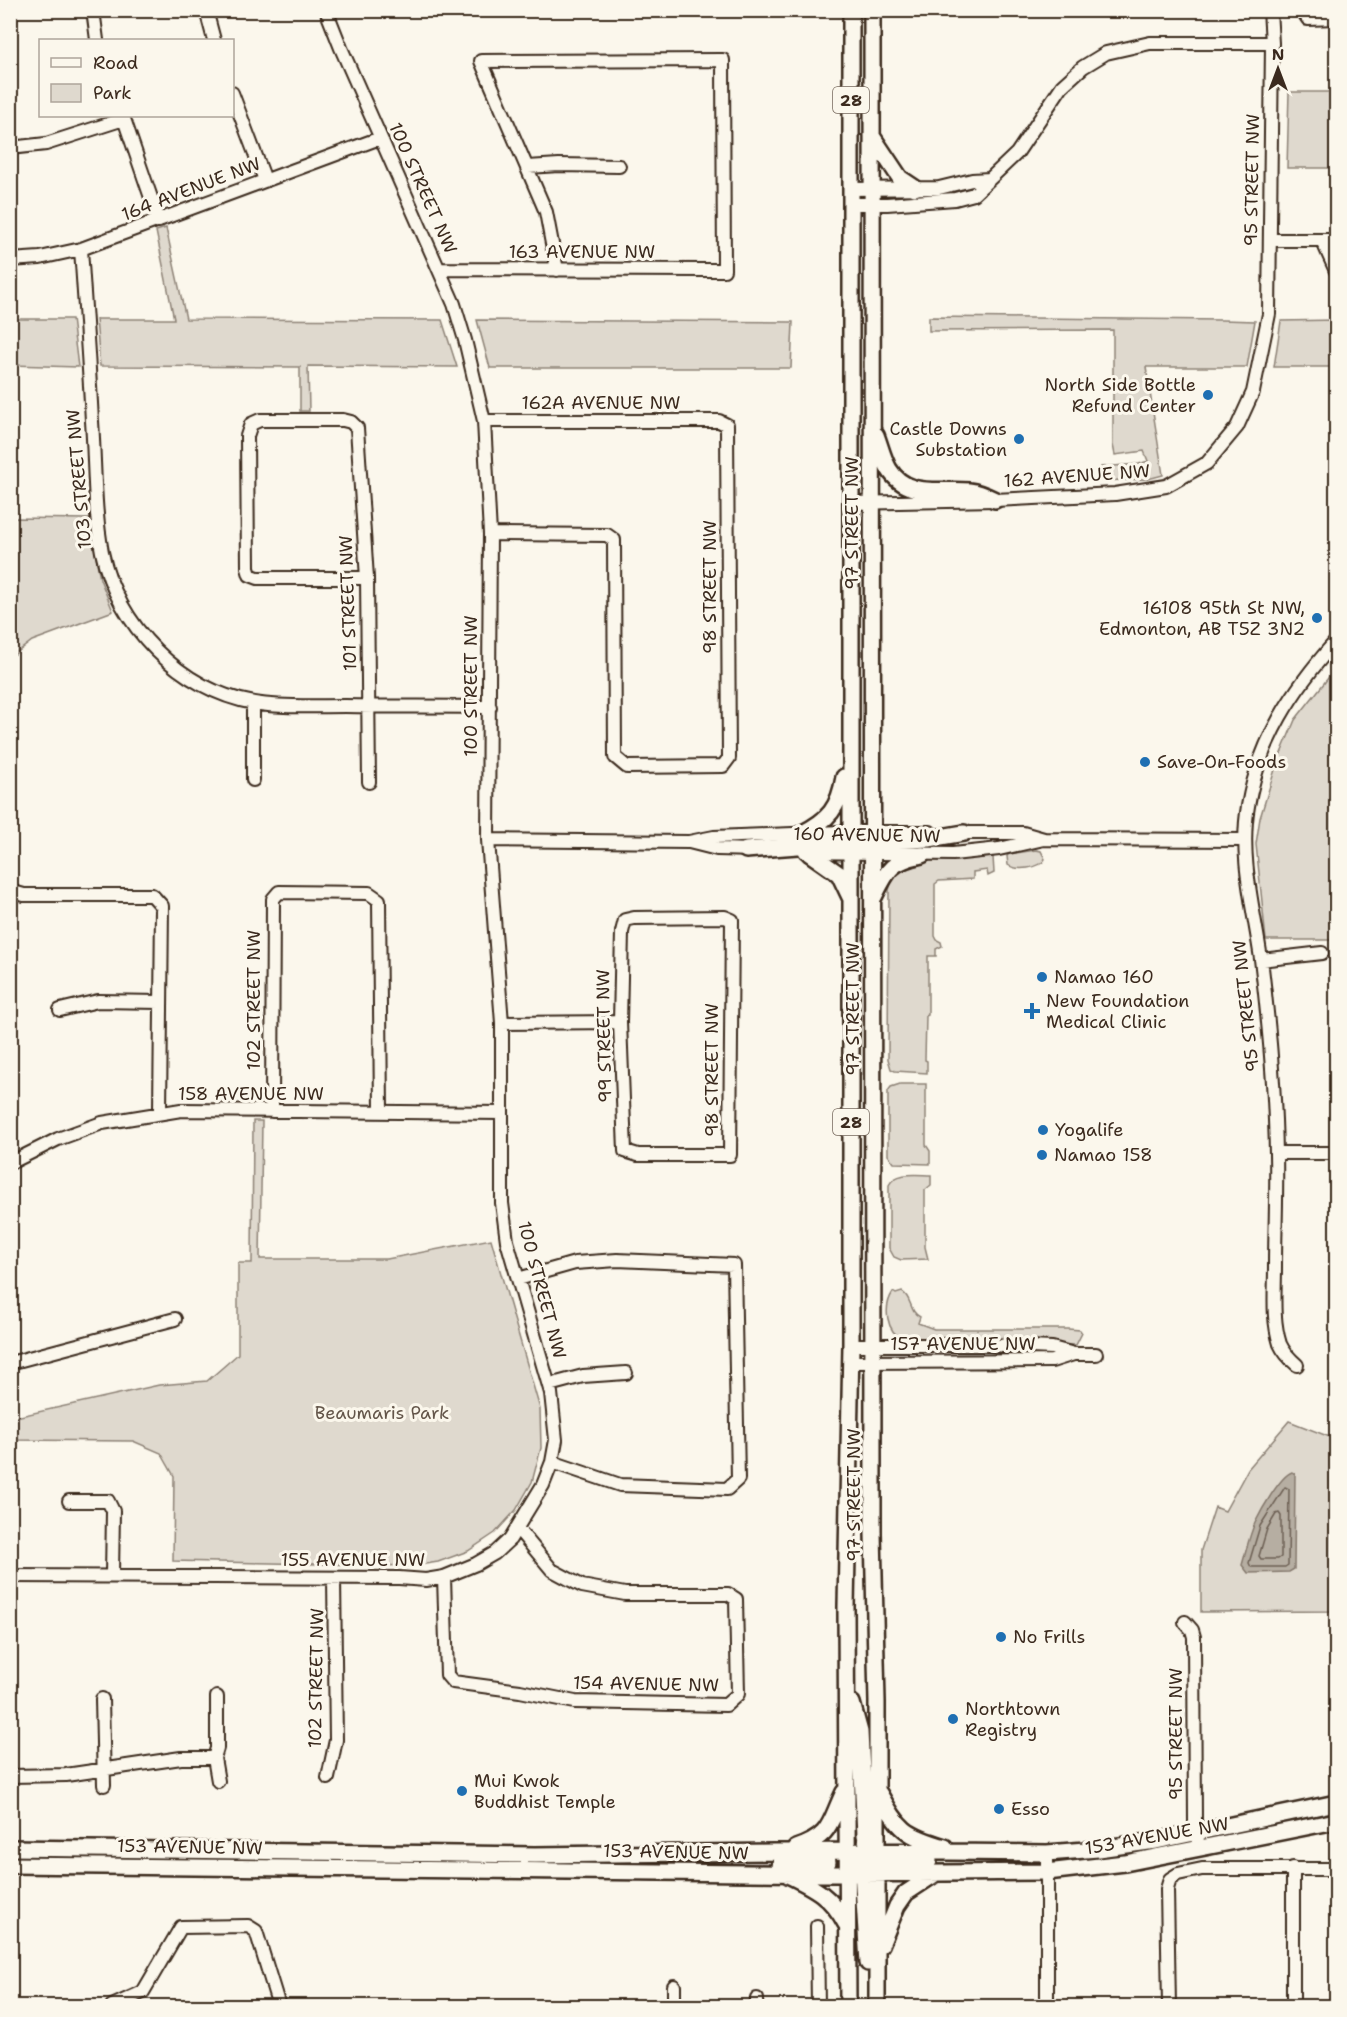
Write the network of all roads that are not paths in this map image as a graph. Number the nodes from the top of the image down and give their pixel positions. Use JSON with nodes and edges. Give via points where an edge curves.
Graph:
{"nodes":[{"id":1,"x":93,"y":10,"type":"edge"},
{"id":2,"x":206,"y":10,"type":"edge"},
{"id":3,"x":326,"y":10,"type":"edge"},
{"id":4,"x":851,"y":10,"type":"edge"},
{"id":5,"x":872,"y":10,"type":"edge"},
{"id":6,"x":1270,"y":10,"type":"edge"},
{"id":7,"x":1302,"y":10,"type":"edge"},
{"id":8,"x":1336,"y":18,"type":"edge"},
{"id":9,"x":97,"y":39,"type":"edge"},
{"id":10,"x":214,"y":39,"type":"edge"},
{"id":11,"x":1272,"y":44,"type":"junction"},
{"id":12,"x":234,"y":98,"type":"edge"},
{"id":13,"x":123,"y":117,"type":"edge"},
{"id":14,"x":872,"y":136,"type":"junction"},
{"id":15,"x":380,"y":138,"type":"junction"},
{"id":16,"x":10,"y":148,"type":"edge"},
{"id":17,"x":528,"y":166,"type":"junction"},
{"id":18,"x":619,"y":166,"type":"dead end"},
{"id":19,"x":989,"y":179,"type":"junction"},
{"id":20,"x":265,"y":180,"type":"junction"},
{"id":21,"x":915,"y":188,"type":"junction"},
{"id":22,"x":851,"y":196,"type":"junction"},
{"id":23,"x":872,"y":196,"type":"junction"},
{"id":24,"x":159,"y":220,"type":"junction"},
{"id":25,"x":1336,"y":231,"type":"edge"},
{"id":26,"x":1270,"y":240,"type":"junction"},
{"id":27,"x":1322,"y":240,"type":"junction"},
{"id":28,"x":1336,"y":240,"type":"edge"},
{"id":29,"x":81,"y":249,"type":"junction"},
{"id":30,"x":10,"y":260,"type":"edge"},
{"id":31,"x":440,"y":269,"type":"junction"},
{"id":32,"x":557,"y":270,"type":"junction"},
{"id":33,"x":1336,"y":271,"type":"edge"},
{"id":34,"x":1269,"y":314,"type":"joint"},
{"id":35,"x":484,"y":421,"type":"junction"},
{"id":36,"x":719,"y":421,"type":"joint"},
{"id":37,"x":872,"y":426,"type":"junction"},
{"id":38,"x":995,"y":500,"type":"junction"},
{"id":39,"x":851,"y":503,"type":"junction"},
{"id":40,"x":871,"y":503,"type":"junction"},
{"id":41,"x":490,"y":534,"type":"junction"},
{"id":42,"x":367,"y":578,"type":"junction"},
{"id":43,"x":1336,"y":641,"type":"edge"},
{"id":44,"x":253,"y":703,"type":"junction"},
{"id":45,"x":369,"y":706,"type":"junction"},
{"id":46,"x":490,"y":707,"type":"junction"},
{"id":47,"x":851,"y":739,"type":"junction"},
{"id":48,"x":253,"y":780,"type":"dead end"},
{"id":49,"x":369,"y":782,"type":"dead end"},
{"id":50,"x":964,"y":833,"type":"joint"},
{"id":51,"x":801,"y":834,"type":"junction"},
{"id":52,"x":1044,"y":839,"type":"junction"},
{"id":53,"x":488,"y":840,"type":"junction"},
{"id":54,"x":1244,"y":840,"type":"junction"},
{"id":55,"x":689,"y":842,"type":"junction"},
{"id":56,"x":851,"y":842,"type":"junction"},
{"id":57,"x":873,"y":843,"type":"junction"},
{"id":58,"x":746,"y":850,"type":"junction"},
{"id":59,"x":809,"y":853,"type":"junction"},
{"id":60,"x":922,"y":855,"type":"junction"},
{"id":61,"x":10,"y":891,"type":"edge"},
{"id":62,"x":851,"y":900,"type":"junction"},
{"id":63,"x":873,"y":900,"type":"junction"},
{"id":64,"x":624,"y":920,"type":"joint"},
{"id":65,"x":1322,"y":953,"type":"dead end"},
{"id":66,"x":1261,"y":960,"type":"junction"},
{"id":67,"x":160,"y":1002,"type":"junction"},
{"id":68,"x":60,"y":1010,"type":"dead end"},
{"id":69,"x":620,"y":1022,"type":"junction"},
{"id":70,"x":502,"y":1023,"type":"junction"},
{"id":71,"x":272,"y":1111,"type":"junction"},
{"id":72,"x":381,"y":1112,"type":"junction"},
{"id":73,"x":160,"y":1113,"type":"junction"},
{"id":74,"x":502,"y":1113,"type":"junction"},
{"id":75,"x":624,"y":1151,"type":"joint"},
{"id":76,"x":1276,"y":1153,"type":"junction"},
{"id":77,"x":1336,"y":1153,"type":"edge"},
{"id":78,"x":10,"y":1163,"type":"edge"},
{"id":79,"x":518,"y":1279,"type":"junction"},
{"id":80,"x":176,"y":1319,"type":"dead end"},
{"id":81,"x":873,"y":1344,"type":"junction"},
{"id":82,"x":851,"y":1345,"type":"junction"},
{"id":83,"x":1074,"y":1354,"type":"junction"},
{"id":84,"x":1096,"y":1354,"type":"dead end"},
{"id":85,"x":850,"y":1362,"type":"junction"},
{"id":86,"x":873,"y":1362,"type":"junction"},
{"id":87,"x":10,"y":1363,"type":"edge"},
{"id":88,"x":1297,"y":1365,"type":"dead end"},
{"id":89,"x":626,"y":1373,"type":"dead end"},
{"id":90,"x":549,"y":1385,"type":"junction"},
{"id":91,"x":552,"y":1462,"type":"junction"},
{"id":92,"x":69,"y":1501,"type":"dead end"},
{"id":93,"x":518,"y":1529,"type":"junction"},
{"id":94,"x":10,"y":1576,"type":"edge"},
{"id":95,"x":112,"y":1576,"type":"junction"},
{"id":96,"x":444,"y":1577,"type":"junction"},
{"id":97,"x":334,"y":1578,"type":"junction"},
{"id":98,"x":1185,"y":1622,"type":"dead end"},
{"id":99,"x":847,"y":1689,"type":"junction"},
{"id":100,"x":217,"y":1697,"type":"dead end"},
{"id":101,"x":102,"y":1699,"type":"dead end"},
{"id":102,"x":214,"y":1758,"type":"junction"},
{"id":103,"x":103,"y":1768,"type":"junction"},
{"id":104,"x":10,"y":1776,"type":"edge"},
{"id":105,"x":328,"y":1778,"type":"dead end"},
{"id":106,"x":218,"y":1781,"type":"dead end"},
{"id":107,"x":104,"y":1785,"type":"dead end"},
{"id":108,"x":847,"y":1787,"type":"junction"},
{"id":109,"x":878,"y":1791,"type":"junction"},
{"id":110,"x":1336,"y":1803,"type":"edge"},
{"id":111,"x":1336,"y":1821,"type":"edge"},
{"id":112,"x":1196,"y":1833,"type":"junction"},
{"id":113,"x":10,"y":1848,"type":"edge"},
{"id":114,"x":1199,"y":1849,"type":"junction"},
{"id":115,"x":783,"y":1852,"type":"junction"},
{"id":116,"x":962,"y":1852,"type":"junction"},
{"id":117,"x":984,"y":1852,"type":"junction"},
{"id":118,"x":1047,"y":1853,"type":"junction"},
{"id":119,"x":864,"y":1862,"type":"junction"},
{"id":120,"x":10,"y":1865,"type":"edge"},
{"id":121,"x":1293,"y":1868,"type":"junction"},
{"id":122,"x":1336,"y":1869,"type":"edge"},
{"id":123,"x":1047,"y":1872,"type":"junction"},
{"id":124,"x":736,"y":1873,"type":"junction"},
{"id":125,"x":782,"y":1873,"type":"junction"},
{"id":126,"x":937,"y":1873,"type":"junction"},
{"id":127,"x":847,"y":1925,"type":"junction"},
{"id":128,"x":817,"y":1926,"type":"dead end"},
{"id":129,"x":878,"y":1954,"type":"junction"},
{"id":130,"x":674,"y":1986,"type":"dead end"},
{"id":131,"x":112,"y":2007,"type":"edge"},
{"id":132,"x":279,"y":2007,"type":"edge"},
{"id":133,"x":674,"y":2007,"type":"edge"},
{"id":134,"x":818,"y":2007,"type":"edge"},
{"id":135,"x":848,"y":2007,"type":"edge"},
{"id":136,"x":875,"y":2007,"type":"edge"},
{"id":137,"x":1047,"y":2007,"type":"edge"},
{"id":138,"x":1169,"y":2007,"type":"edge"},
{"id":139,"x":1293,"y":2007,"type":"edge"}],
"edges":[{"from":1,"to":9,"type":"street"},
{"from":2,"to":10,"type":"street"},
{"from":3,"to":15,"type":"street","name":"100 STREET NW"},
{"from":4,"to":22,"type":"main road","name":"97 STREET NW","number":"28"},
{"from":5,"to":14,"type":"main road","name":"97 STREET NW"},
{"from":6,"to":11,"type":"street","name":"95 STREET NW"},
{"from":7,"to":8,"type":"street","via":[[1308,19]]},
{"from":11,"to":19,"type":"street","via":[[1150,43],[1106,53],[1062,86],[1022,147]]},
{"from":11,"to":26,"type":"street","name":"95 STREET NW"},
{"from":12,"to":20,"type":"street"},
{"from":13,"to":16,"type":"street","via":[[46,144]]},
{"from":13,"to":24,"type":"street"},
{"from":14,"to":21,"type":"main road","via":[[900,178]]},
{"from":14,"to":23,"type":"main road","name":"97 STREET NW"},
{"from":15,"to":20,"type":"street","name":"164 AVENUE NW"},
{"from":15,"to":31,"type":"street","name":"100 STREET NW"},
{"from":17,"to":18,"type":"street"},
{"from":17,"to":32,"type":"street","via":[[546,212]]},
{"from":17,"to":32,"type":"street","name":"163 AVENUE NW","via":[[481,61],[723,60],[724,270]]},
{"from":19,"to":21,"type":"street"},
{"from":19,"to":23,"type":"street","via":[[974,194],[955,199]]},
{"from":20,"to":24,"type":"street","name":"164 AVENUE NW"},
{"from":21,"to":23,"type":"street"},
{"from":22,"to":23,"type":"street"},
{"from":22,"to":39,"type":"main road","name":"97 STREET NW"},
{"from":23,"to":37,"type":"main road","name":"97 STREET NW"},
{"from":24,"to":29,"type":"street","name":"164 AVENUE NW"},
{"from":25,"to":27,"type":"street"},
{"from":26,"to":27,"type":"street"},
{"from":26,"to":34,"type":"street","name":"95 STREET NW"},
{"from":27,"to":28,"type":"street"},
{"from":27,"to":33,"type":"street"},
{"from":29,"to":30,"type":"street","name":"164 AVENUE NW"},
{"from":29,"to":44,"type":"street","name":"103 STREET NW","via":[[97,506],[103,553],[115,591],[154,649],[187,676]]},
{"from":31,"to":32,"type":"street","name":"163 AVENUE NW"},
{"from":31,"to":35,"type":"street","name":"100 STREET NW","via":[[460,321]]},
{"from":34,"to":38,"type":"street","name":"162 AVENUE NW","via":[[1253,392],[1237,426],[1207,463],[1166,486],[1115,494]]},
{"from":35,"to":36,"type":"street","name":"162A AVENUE NW"},
{"from":35,"to":41,"type":"street","name":"100 STREET NW"},
{"from":36,"to":41,"type":"street","name":"98 STREET NW","via":[[727,425],[729,758],[723,766],[627,767],[615,757],[614,540],[607,535]]},
{"from":37,"to":38,"type":"main road","via":[[889,470],[907,486],[926,491],[968,490]]},
{"from":37,"to":40,"type":"main road","name":"97 STREET NW"},
{"from":38,"to":40,"type":"street","name":"162 AVENUE NW"},
{"from":39,"to":40,"type":"street","name":"162 AVENUE NW"},
{"from":39,"to":47,"type":"main road","name":"97 STREET NW"},
{"from":40,"to":57,"type":"main road","name":"97 STREET NW"},
{"from":41,"to":46,"type":"street","name":"100 STREET NW"},
{"from":42,"to":42,"type":"street","name":"101 STREET NW","via":[[359,433],[355,424],[343,420],[260,420],[251,424],[247,436],[250,575]]},
{"from":42,"to":45,"type":"street","name":"101 STREET NW"},
{"from":43,"to":54,"type":"street","name":"95 STREET NW","via":[[1292,694],[1272,731],[1254,779]]},
{"from":44,"to":45,"type":"street","name":"103 STREET NW"},
{"from":44,"to":48,"type":"street"},
{"from":45,"to":46,"type":"street","name":"103 STREET NW"},
{"from":45,"to":49,"type":"street","name":"101 STREET NW"},
{"from":46,"to":53,"type":"street","name":"100 STREET NW"},
{"from":47,"to":51,"type":"main road","via":[[838,804],[827,818]]},
{"from":47,"to":56,"type":"main road","name":"97 STREET NW"},
{"from":50,"to":52,"type":"street","name":"160 AVENUE NW","via":[[1023,833]]},
{"from":50,"to":57,"type":"main road"},
{"from":51,"to":55,"type":"street","name":"160 AVENUE NW","via":[[714,837]]},
{"from":51,"to":56,"type":"street","name":"160 AVENUE NW"},
{"from":52,"to":54,"type":"street","name":"160 AVENUE NW"},
{"from":52,"to":60,"type":"street","name":"160 AVENUE NW","via":[[999,849]]},
{"from":53,"to":55,"type":"street","name":"160 AVENUE NW"},
{"from":53,"to":70,"type":"street","name":"100 STREET NW"},
{"from":54,"to":66,"type":"street","name":"95 STREET NW"},
{"from":55,"to":58,"type":"street","name":"160 AVENUE NW","via":[[717,849]]},
{"from":56,"to":57,"type":"street","name":"160 AVENUE NW"},
{"from":56,"to":57,"type":"main road","via":[[869,837]]},
{"from":56,"to":58,"type":"main road"},
{"from":56,"to":59,"type":"street","name":"160 AVENUE NW"},
{"from":56,"to":62,"type":"main road","name":"97 STREET NW"},
{"from":57,"to":60,"type":"street","name":"160 AVENUE NW"},
{"from":57,"to":63,"type":"main road","name":"97 STREET NW"},
{"from":58,"to":59,"type":"street","name":"160 AVENUE NW"},
{"from":59,"to":62,"type":"main road","via":[[838,874]]},
{"from":60,"to":63,"type":"main road","via":[[895,864]]},
{"from":61,"to":67,"type":"street","via":[[24,895],[152,895],[162,906]]},
{"from":62,"to":82,"type":"main road","name":"97 STREET NW","number":"28"},
{"from":63,"to":81,"type":"main road","name":"97 STREET NW"},
{"from":64,"to":69,"type":"street","name":"99 STREET NW"},
{"from":64,"to":75,"type":"street","name":"98 STREET NW","via":[[732,920],[730,1155],[638,1155]]},
{"from":65,"to":66,"type":"street"},
{"from":66,"to":76,"type":"street","name":"95 STREET NW"},
{"from":67,"to":68,"type":"street","via":[[98,1001]]},
{"from":67,"to":73,"type":"street"},
{"from":69,"to":70,"type":"street"},
{"from":69,"to":75,"type":"street","name":"99 STREET NW"},
{"from":70,"to":74,"type":"street","name":"100 STREET NW"},
{"from":71,"to":72,"type":"street","name":"158 AVENUE NW"},
{"from":71,"to":72,"type":"street","name":"102 STREET NW","via":[[273,899],[279,892],[369,893],[379,900]]},
{"from":71,"to":73,"type":"street","name":"158 AVENUE NW"},
{"from":72,"to":74,"type":"street","name":"158 AVENUE NW"},
{"from":73,"to":78,"type":"street","name":"158 AVENUE NW","via":[[102,1123]]},
{"from":74,"to":79,"type":"street","name":"100 STREET NW","via":[[502,1203]]},
{"from":76,"to":77,"type":"street"},
{"from":76,"to":88,"type":"street","name":"95 STREET NW","via":[[1276,1322],[1281,1346]]},
{"from":79,"to":90,"type":"street","name":"100 STREET NW"},
{"from":79,"to":91,"type":"street","via":[[575,1263],[617,1260],[734,1265],[738,1479],[727,1489],[620,1485]]},
{"from":80,"to":87,"type":"street"},
{"from":81,"to":82,"type":"street","name":"157 AVENUE NW"},
{"from":81,"to":83,"type":"street","name":"157 AVENUE NW","via":[[1041,1347]]},
{"from":81,"to":86,"type":"main road","name":"97 STREET NW"},
{"from":82,"to":85,"type":"main road","name":"97 STREET NW"},
{"from":83,"to":84,"type":"street","name":"157 AVENUE NW"},
{"from":83,"to":86,"type":"street","name":"157 AVENUE NW","via":[[1052,1361]]},
{"from":85,"to":86,"type":"street","name":"157 AVENUE NW"},
{"from":85,"to":99,"type":"main road","name":"97 STREET NW"},
{"from":86,"to":109,"type":"main road","name":"97 STREET NW"},
{"from":89,"to":90,"type":"street","name":"100 STREET NW","via":[[583,1376]]},
{"from":90,"to":91,"type":"street","name":"100 STREET NW","via":[[556,1440]]},
{"from":91,"to":93,"type":"street","name":"100 STREET NW"},
{"from":92,"to":95,"type":"street","via":[[108,1502],[113,1511]]},
{"from":93,"to":96,"type":"street","name":"155 AVENUE NW","via":[[495,1553]]},
{"from":93,"to":96,"type":"street","name":"154 AVENUE NW","via":[[552,1570],[582,1587],[625,1594],[728,1594],[736,1599],[738,1694],[726,1705],[574,1702],[453,1682],[447,1675]]},
{"from":94,"to":95,"type":"street","name":"155 AVENUE NW"},
{"from":95,"to":97,"type":"street","name":"155 AVENUE NW"},
{"from":96,"to":97,"type":"street","name":"155 AVENUE NW"},
{"from":97,"to":105,"type":"street","name":"102 STREET NW","via":[[336,1740]]},
{"from":98,"to":112,"type":"street","name":"95 STREET NW","via":[[1194,1637]]},
{"from":99,"to":108,"type":"main road","name":"97 STREET NW"},
{"from":99,"to":119,"type":"main road","via":[[860,1732]]},
{"from":100,"to":102,"type":"street"},
{"from":101,"to":103,"type":"street"},
{"from":102,"to":103,"type":"street"},
{"from":102,"to":106,"type":"street"},
{"from":103,"to":104,"type":"street","via":[[66,1775]]},
{"from":103,"to":107,"type":"street"},
{"from":108,"to":115,"type":"main road","via":[[825,1832],[814,1842]]},
{"from":108,"to":119,"type":"main road","name":"97 STREET NW"},
{"from":109,"to":116,"type":"main road","via":[[896,1822],[910,1835]]},
{"from":109,"to":119,"type":"main road","name":"97 STREET NW"},
{"from":110,"to":112,"type":"main road","name":"153 AVENUE NW"},
{"from":111,"to":114,"type":"main road","name":"153 AVENUE NW"},
{"from":112,"to":114,"type":"street","name":"95 STREET NW"},
{"from":112,"to":118,"type":"main road","name":"153 AVENUE NW"},
{"from":113,"to":115,"type":"main road","name":"153 AVENUE NW","via":[[535,1856]]},
{"from":114,"to":123,"type":"main road","name":"153 AVENUE NW"},
{"from":115,"to":119,"type":"main road","name":"153 AVENUE NW"},
{"from":116,"to":117,"type":"main road","name":"153 AVENUE NW"},
{"from":116,"to":119,"type":"main road","name":"153 AVENUE NW"},
{"from":117,"to":118,"type":"main road","name":"153 AVENUE NW"},
{"from":117,"to":119,"type":"main road","via":[[962,1859]]},
{"from":118,"to":123,"type":"street"},
{"from":119,"to":124,"type":"main road","via":[[762,1864]]},
{"from":119,"to":125,"type":"main road","name":"153 AVENUE NW"},
{"from":119,"to":126,"type":"main road","name":"153 AVENUE NW"},
{"from":119,"to":127,"type":"main road","name":"97 STREET NW"},
{"from":119,"to":129,"type":"main road","name":"97 STREET NW"},
{"from":119,"to":136,"type":"main road","via":[[869,1973]]},
{"from":120,"to":124,"type":"main road","name":"153 AVENUE NW"},
{"from":121,"to":122,"type":"street"},
{"from":121,"to":138,"type":"street","via":[[1202,1869],[1170,1879]]},
{"from":121,"to":139,"type":"street"},
{"from":123,"to":126,"type":"main road","name":"153 AVENUE NW"},
{"from":123,"to":137,"type":"street"},
{"from":124,"to":125,"type":"main road","name":"153 AVENUE NW"},
{"from":125,"to":127,"type":"main road","via":[[825,1896]]},
{"from":126,"to":129,"type":"main road","via":[[906,1893]]},
{"from":127,"to":135,"type":"main road","name":"97 STREET NW"},
{"from":128,"to":134,"type":"street"},
{"from":129,"to":136,"type":"main road","name":"97 STREET NW"},
{"from":130,"to":133,"type":"street"},
{"from":131,"to":132,"type":"street","via":[[143,1992],[181,1927],[248,1926],[256,1931]]}]}
